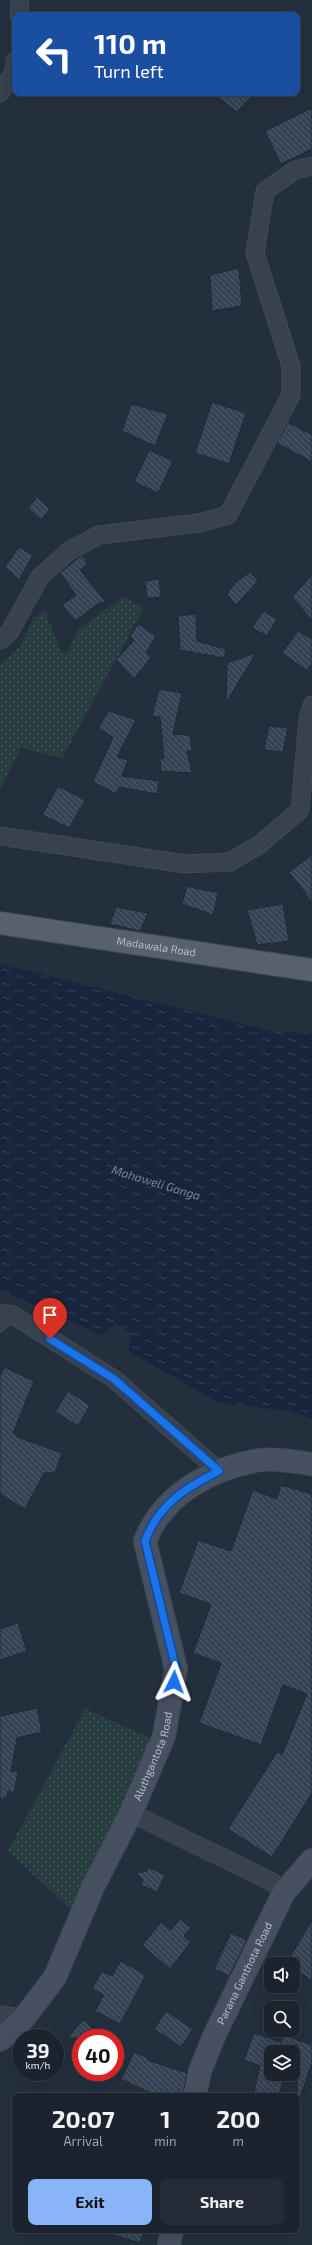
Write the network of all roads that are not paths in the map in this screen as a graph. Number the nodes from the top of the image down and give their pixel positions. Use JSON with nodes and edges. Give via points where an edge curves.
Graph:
{"nodes":[{"id":1,"x":20,"y":0,"type":"edge"},
{"id":2,"x":19,"y":12,"type":"edge"},
{"id":3,"x":12,"y":75,"type":"edge"},
{"id":4,"x":0,"y":92,"type":"edge"},
{"id":5,"x":312,"y":166,"type":"edge"},
{"id":6,"x":0,"y":640,"type":"edge"},
{"id":7,"x":312,"y":705,"type":"edge"},
{"id":8,"x":0,"y":836,"type":"edge"},
{"id":9,"x":0,"y":923,"type":"edge"},
{"id":10,"x":312,"y":970,"type":"edge"},
{"id":11,"x":6,"y":1314,"type":"edge"},
{"id":12,"x":0,"y":1327,"type":"edge"},
{"id":13,"x":312,"y":1464,"type":"edge"},
{"id":14,"x":219,"y":1471,"type":"junction"},
{"id":15,"x":131,"y":1813,"type":"junction"},
{"id":16,"x":312,"y":1860,"type":"edge"},
{"id":17,"x":284,"y":1892,"type":"junction"},
{"id":18,"x":0,"y":2015,"type":"edge"},
{"id":19,"x":24,"y":2018,"type":"junction"},
{"id":20,"x":0,"y":2040,"type":"edge"},
{"id":21,"x":196,"y":2093,"type":"edge"},
{"id":22,"x":171,"y":2233,"type":"edge"},
{"id":23,"x":169,"y":2245,"type":"edge"}],
"edges":[{"from":1,"to":2,"type":"street"},
{"from":3,"to":4,"type":"street"},
{"from":5,"to":6,"type":"street","via":[[295,170],[265,191],[256,253],[291,366],[291,395],[228,515],[198,523],[99,536],[68,551],[40,577],[9,632]]},
{"from":7,"to":8,"type":"street","via":[[308,719],[300,810],[259,845],[230,862],[185,864]]},
{"from":9,"to":10,"type":"main road","name":"Madawala Road"},
{"from":11,"to":12,"type":"lane"},
{"from":11,"to":14,"type":"street","via":[[114,1379]]},
{"from":13,"to":14,"type":"street","name":"Aluthgantota Road","via":[[261,1460]]},
{"from":14,"to":15,"type":"street","name":"Aluthgantota Road","via":[[190,1486],[169,1503],[151,1524],[145,1541],[176,1669],[164,1736]]},
{"from":15,"to":17,"type":"street","via":[[272,1882]]},
{"from":15,"to":19,"type":"street","name":"Aluthgantota Road","via":[[93,1887],[55,1977]]},
{"from":16,"to":17,"type":"street","name":"Parana Ganthota Road"},
{"from":17,"to":21,"type":"street","name":"Parana Ganthota Road","via":[[215,2034],[200,2071]]},
{"from":18,"to":19,"type":"street"},
{"from":19,"to":20,"type":"street","name":"Aluthgantota Road"},
{"from":22,"to":23,"type":"street"}]}
